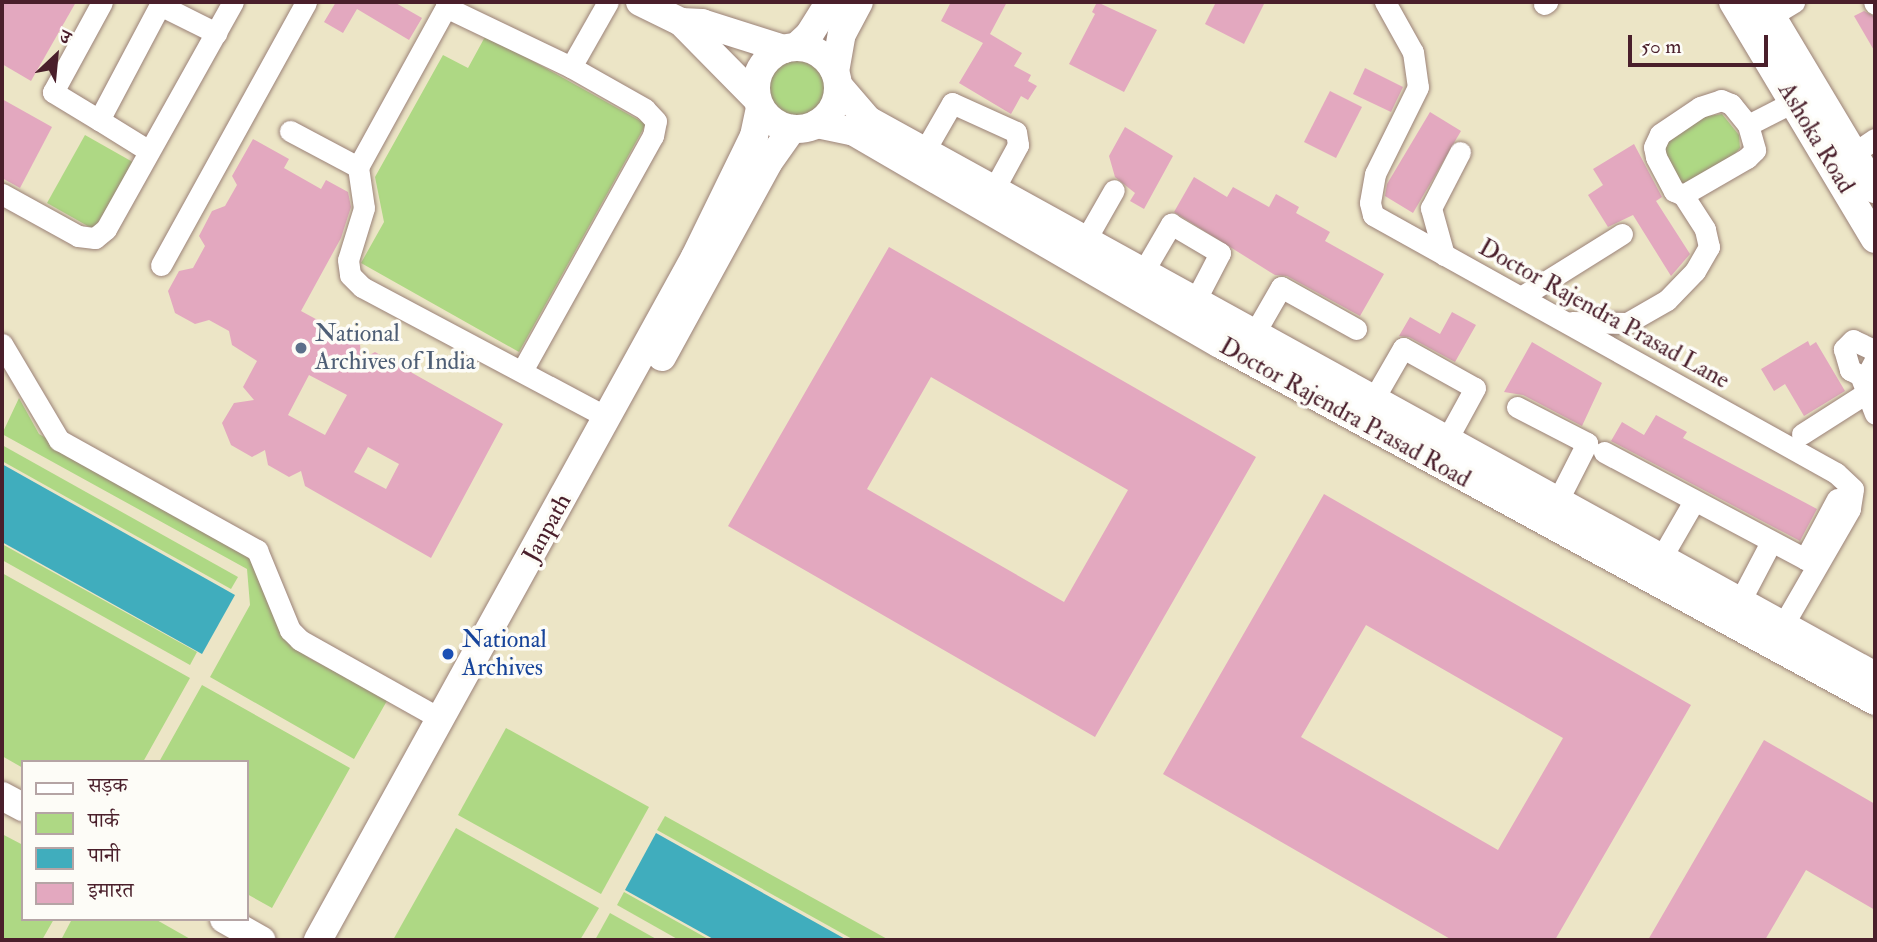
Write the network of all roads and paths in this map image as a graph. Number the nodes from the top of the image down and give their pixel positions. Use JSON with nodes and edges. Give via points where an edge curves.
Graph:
{"nodes":[{"id":1,"x":102,"y":2,"type":"edge"},
{"id":2,"x":306,"y":2,"type":"edge"},
{"id":3,"x":608,"y":2,"type":"edge"},
{"id":4,"x":640,"y":2,"type":"edge"},
{"id":5,"x":830,"y":2,"type":"edge"},
{"id":6,"x":859,"y":2,"type":"edge"},
{"id":7,"x":1384,"y":2,"type":"edge"},
{"id":8,"x":1733,"y":2,"type":"edge"},
{"id":9,"x":157,"y":4,"type":"edge"},
{"id":10,"x":228,"y":4,"type":"edge"},
{"id":11,"x":441,"y":4,"type":"edge"},
{"id":12,"x":1776,"y":7,"type":"edge"},
{"id":13,"x":681,"y":22,"type":"junction"},
{"id":14,"x":216,"y":33,"type":"junction"},
{"id":15,"x":790,"y":48,"type":"junction"},
{"id":16,"x":571,"y":68,"type":"junction"},
{"id":17,"x":836,"y":79,"type":"junction"},
{"id":18,"x":1806,"y":96,"type":"junction"},
{"id":19,"x":758,"y":103,"type":"junction"},
{"id":20,"x":99,"y":120,"type":"junction"},
{"id":21,"x":1748,"y":125,"type":"junction"},
{"id":22,"x":805,"y":127,"type":"junction"},
{"id":23,"x":290,"y":131,"type":"dead end"},
{"id":24,"x":1865,"y":146,"type":"edge"},
{"id":25,"x":149,"y":150,"type":"junction"},
{"id":26,"x":925,"y":150,"type":"junction"},
{"id":27,"x":1460,"y":152,"type":"dead end"},
{"id":28,"x":358,"y":167,"type":"junction"},
{"id":29,"x":994,"y":189,"type":"junction"},
{"id":30,"x":1875,"y":189,"type":"edge"},
{"id":31,"x":1114,"y":190,"type":"dead end"},
{"id":32,"x":2,"y":194,"type":"edge"},
{"id":33,"x":1683,"y":195,"type":"junction"},
{"id":34,"x":1622,"y":234,"type":"dead end"},
{"id":35,"x":1086,"y":239,"type":"junction"},
{"id":36,"x":1875,"y":239,"type":"edge"},
{"id":37,"x":1444,"y":255,"type":"junction"},
{"id":38,"x":161,"y":265,"type":"dead end"},
{"id":39,"x":1143,"y":272,"type":"junction"},
{"id":40,"x":1521,"y":297,"type":"junction"},
{"id":41,"x":1195,"y":301,"type":"junction"},
{"id":42,"x":1562,"y":321,"type":"junction"},
{"id":43,"x":1356,"y":329,"type":"dead end"},
{"id":44,"x":1254,"y":334,"type":"junction"},
{"id":45,"x":2,"y":344,"type":"edge"},
{"id":46,"x":1871,"y":364,"type":"edge"},
{"id":47,"x":522,"y":371,"type":"junction"},
{"id":48,"x":1373,"y":400,"type":"junction"},
{"id":49,"x":1517,"y":407,"type":"dead end"},
{"id":50,"x":1875,"y":414,"type":"edge"},
{"id":51,"x":608,"y":418,"type":"junction"},
{"id":52,"x":1802,"y":434,"type":"dead end"},
{"id":53,"x":1446,"y":440,"type":"junction"},
{"id":54,"x":1604,"y":452,"type":"dead end"},
{"id":55,"x":1838,"y":499,"type":"dead end"},
{"id":56,"x":573,"y":500,"type":"junction"},
{"id":57,"x":1694,"y":501,"type":"junction"},
{"id":58,"x":1557,"y":502,"type":"junction"},
{"id":59,"x":1770,"y":544,"type":"junction"},
{"id":60,"x":1660,"y":560,"type":"junction"},
{"id":61,"x":1739,"y":603,"type":"junction"},
{"id":62,"x":1776,"y":637,"type":"junction"},
{"id":63,"x":1875,"y":676,"type":"edge"},
{"id":64,"x":1875,"y":701,"type":"edge"},
{"id":65,"x":441,"y":719,"type":"junction"},
{"id":66,"x":2,"y":796,"type":"edge"},
{"id":67,"x":21,"y":806,"type":"edge"},
{"id":68,"x":228,"y":921,"type":"edge"},
{"id":69,"x":261,"y":940,"type":"edge"},
{"id":70,"x":318,"y":940,"type":"edge"},
{"id":71,"x":338,"y":940,"type":"edge"}],
"edges":[{"from":1,"to":20,"type":"street","via":[[53,92]]},
{"from":2,"to":38,"type":"street"},
{"from":3,"to":16,"type":"street"},
{"from":4,"to":13,"type":"main road"},
{"from":5,"to":15,"type":"main road","via":[[809,35]]},
{"from":6,"to":17,"type":"main road","via":[[842,34]]},
{"from":7,"to":37,"type":"street","name":"Doctor Rajendra Prasad Lane","via":[[1413,52],[1418,87],[1375,174],[1370,203],[1373,215]]},
{"from":8,"to":18,"type":"main road","name":"Ashoka Road"},
{"from":9,"to":14,"type":"street"},
{"from":9,"to":20,"type":"street"},
{"from":10,"to":14,"type":"street"},
{"from":11,"to":16,"type":"street"},
{"from":11,"to":28,"type":"street"},
{"from":12,"to":18,"type":"main road","name":"Ashoka Road"},
{"from":13,"to":15,"type":"main road","via":[[702,23]]},
{"from":13,"to":19,"type":"main road"},
{"from":14,"to":25,"type":"street"},
{"from":15,"to":17,"type":"main road","via":[[819,54]]},
{"from":15,"to":19,"type":"main road","via":[[764,63],[757,74]]},
{"from":16,"to":47,"type":"street","via":[[645,109],[656,121],[653,136]]},
{"from":17,"to":22,"type":"main road","via":[[833,107]]},
{"from":17,"to":26,"type":"main road","name":"Doctor Rajendra Prasad Road","via":[[868,120]]},
{"from":18,"to":21,"type":"street"},
{"from":18,"to":24,"type":"main road","name":"Ashoka Road"},
{"from":18,"to":36,"type":"main road","name":"Ashoka Road"},
{"from":19,"to":22,"type":"main road","via":[[774,122]]},
{"from":19,"to":51,"type":"main road","name":"Janpath","via":[[754,136],[735,176]]},
{"from":20,"to":25,"type":"street"},
{"from":21,"to":33,"type":"street","via":[[1755,150]]},
{"from":21,"to":33,"type":"street","via":[[1731,104],[1721,100],[1700,107],[1660,134],[1654,147],[1656,157],[1674,191]]},
{"from":22,"to":56,"type":"main road","name":"Janpath","via":[[768,163]]},
{"from":22,"to":62,"type":"main road","name":"Doctor Rajendra Prasad Road","via":[[854,132],[1220,344]]},
{"from":23,"to":28,"type":"street"},
{"from":24,"to":30,"type":"main road","name":"Ashoka Road"},
{"from":25,"to":32,"type":"street","via":[[106,229],[95,238],[78,236]]},
{"from":26,"to":29,"type":"main road","name":"Doctor Rajendra Prasad Road"},
{"from":26,"to":29,"type":"street","via":[[952,103],[1016,132],[1018,145]]},
{"from":27,"to":37,"type":"street","via":[[1431,208]]},
{"from":28,"to":47,"type":"street","via":[[365,208],[348,260],[350,275],[362,287]]},
{"from":29,"to":35,"type":"main road","name":"Doctor Rajendra Prasad Road"},
{"from":31,"to":35,"type":"street"},
{"from":33,"to":42,"type":"street","via":[[1705,229],[1709,247],[1695,271],[1667,300],[1627,323]]},
{"from":34,"to":40,"type":"street"},
{"from":35,"to":39,"type":"main road","name":"Doctor Rajendra Prasad Road"},
{"from":37,"to":40,"type":"street","name":"Doctor Rajendra Prasad Lane"},
{"from":39,"to":41,"type":"main road","name":"Doctor Rajendra Prasad Road"},
{"from":39,"to":41,"type":"street","via":[[1171,224],[1220,253]]},
{"from":40,"to":42,"type":"street","name":"Doctor Rajendra Prasad Lane"},
{"from":41,"to":44,"type":"main road","name":"Doctor Rajendra Prasad Road"},
{"from":42,"to":62,"type":"street","name":"Doctor Rajendra Prasad Lane","via":[[1836,473],[1853,489],[1850,509]]},
{"from":43,"to":44,"type":"street","via":[[1281,287]]},
{"from":44,"to":48,"type":"main road","name":"Doctor Rajendra Prasad Road"},
{"from":45,"to":65,"type":"street","via":[[59,440],[257,550],[290,630],[300,640]]},
{"from":46,"to":50,"type":"street"},
{"from":46,"to":52,"type":"street"},
{"from":47,"to":51,"type":"street"},
{"from":48,"to":53,"type":"main road","name":"Doctor Rajendra Prasad Road"},
{"from":48,"to":53,"type":"street","via":[[1403,348],[1475,388]]},
{"from":49,"to":58,"type":"street","via":[[1587,443]]},
{"from":51,"to":56,"type":"main road","name":"Janpath"},
{"from":53,"to":58,"type":"main road","name":"Doctor Rajendra Prasad Road"},
{"from":54,"to":57,"type":"street"},
{"from":55,"to":59,"type":"street","via":[[1805,559]]},
{"from":56,"to":65,"type":"main road","name":"Janpath"},
{"from":56,"to":71,"type":"main road","name":"Janpath"},
{"from":57,"to":59,"type":"street"},
{"from":57,"to":60,"type":"street"},
{"from":58,"to":60,"type":"main road","name":"Doctor Rajendra Prasad Road"},
{"from":59,"to":61,"type":"street"},
{"from":60,"to":61,"type":"main road","name":"Doctor Rajendra Prasad Road"},
{"from":61,"to":62,"type":"main road","name":"Doctor Rajendra Prasad Road"},
{"from":62,"to":63,"type":"main road","name":"Doctor Rajendra Prasad Road"},
{"from":62,"to":64,"type":"main road","name":"Doctor Rajendra Prasad Road"},
{"from":65,"to":70,"type":"main road","name":"Janpath"},
{"from":66,"to":67,"type":"main road"},
{"from":68,"to":69,"type":"main road"}]}
